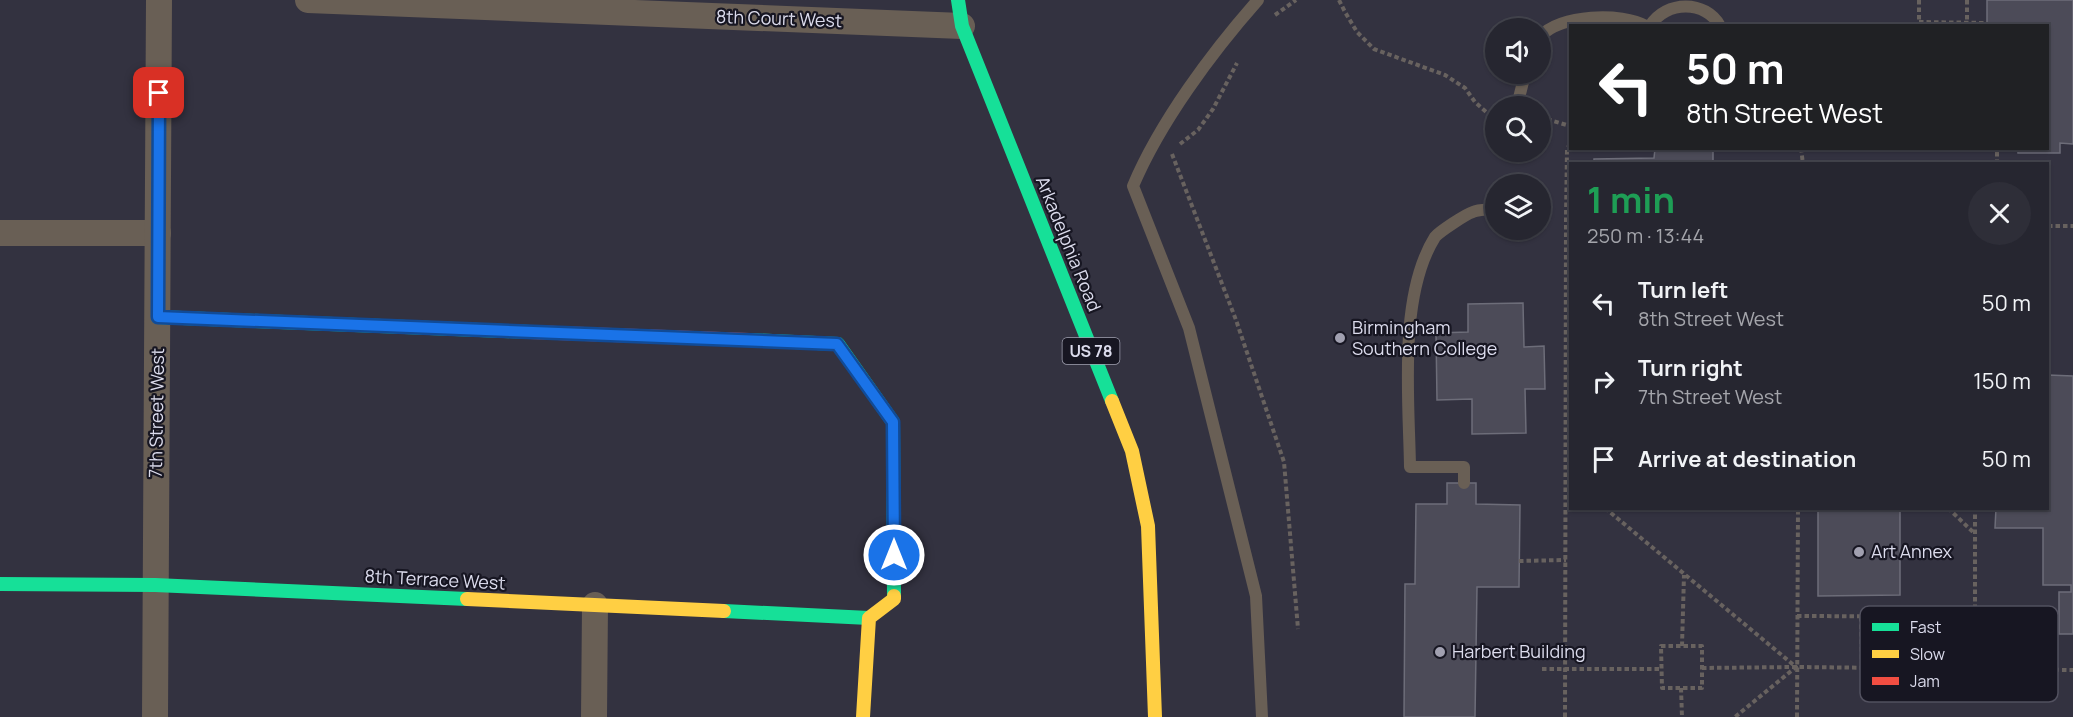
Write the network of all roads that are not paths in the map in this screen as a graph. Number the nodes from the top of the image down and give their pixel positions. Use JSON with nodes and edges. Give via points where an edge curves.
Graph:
{"nodes":[{"id":1,"x":159,"y":0,"type":"edge"},
{"id":2,"x":308,"y":0,"type":"edge"},
{"id":3,"x":958,"y":0,"type":"edge"},
{"id":4,"x":1258,"y":0,"type":"edge"},
{"id":5,"x":1685,"y":2,"type":"edge"},
{"id":6,"x":1644,"y":24,"type":"edge"},
{"id":7,"x":1650,"y":24,"type":"edge"},
{"id":8,"x":1718,"y":24,"type":"edge"},
{"id":9,"x":962,"y":26,"type":"junction"},
{"id":10,"x":1551,"y":27,"type":"edge"},
{"id":11,"x":1485,"y":210,"type":"edge"},
{"id":12,"x":0,"y":233,"type":"edge"},
{"id":13,"x":158,"y":233,"type":"junction"},
{"id":14,"x":158,"y":317,"type":"junction"},
{"id":15,"x":1464,"y":483,"type":"dead end"},
{"id":16,"x":0,"y":584,"type":"edge"},
{"id":17,"x":155,"y":585,"type":"junction"},
{"id":18,"x":595,"y":605,"type":"junction"},
{"id":19,"x":869,"y":618,"type":"junction"},
{"id":20,"x":155,"y":717,"type":"edge"},
{"id":21,"x":594,"y":717,"type":"edge"},
{"id":22,"x":863,"y":717,"type":"edge"},
{"id":23,"x":1155,"y":717,"type":"edge"},
{"id":24,"x":1262,"y":717,"type":"edge"}],
"edges":[{"from":1,"to":13,"type":"street","name":"7th Street West"},
{"from":2,"to":9,"type":"street","name":"8th Court West"},
{"from":3,"to":9,"type":"street","name":"Arkadelphia Road","number":"US 78"},
{"from":4,"to":24,"type":"lane","via":[[1194,80],[1143,161],[1133,186],[1189,328],[1256,596]]},
{"from":5,"to":7,"type":"lane","via":[[1660,13]]},
{"from":5,"to":8,"type":"lane","via":[[1709,12]]},
{"from":6,"to":10,"type":"lane","via":[[1630,18],[1574,20]]},
{"from":9,"to":23,"type":"street","name":"Arkadelphia Road","number":"US 78","via":[[1132,452],[1148,526]]},
{"from":11,"to":15,"type":"lane","via":[[1472,212],[1436,235],[1419,275],[1410,315],[1410,467],[1464,467]]},
{"from":12,"to":13,"type":"street"},
{"from":13,"to":14,"type":"street","name":"7th Street West"},
{"from":14,"to":17,"type":"street","name":"7th Street West"},
{"from":14,"to":19,"type":"street","via":[[837,344],[893,422],[894,599]]},
{"from":16,"to":17,"type":"street","name":"8th Terrace West"},
{"from":17,"to":18,"type":"street","name":"8th Terrace West"},
{"from":17,"to":20,"type":"street","name":"7th Street West"},
{"from":18,"to":19,"type":"street","name":"8th Terrace West"},
{"from":18,"to":21,"type":"street"},
{"from":19,"to":22,"type":"street"}]}
